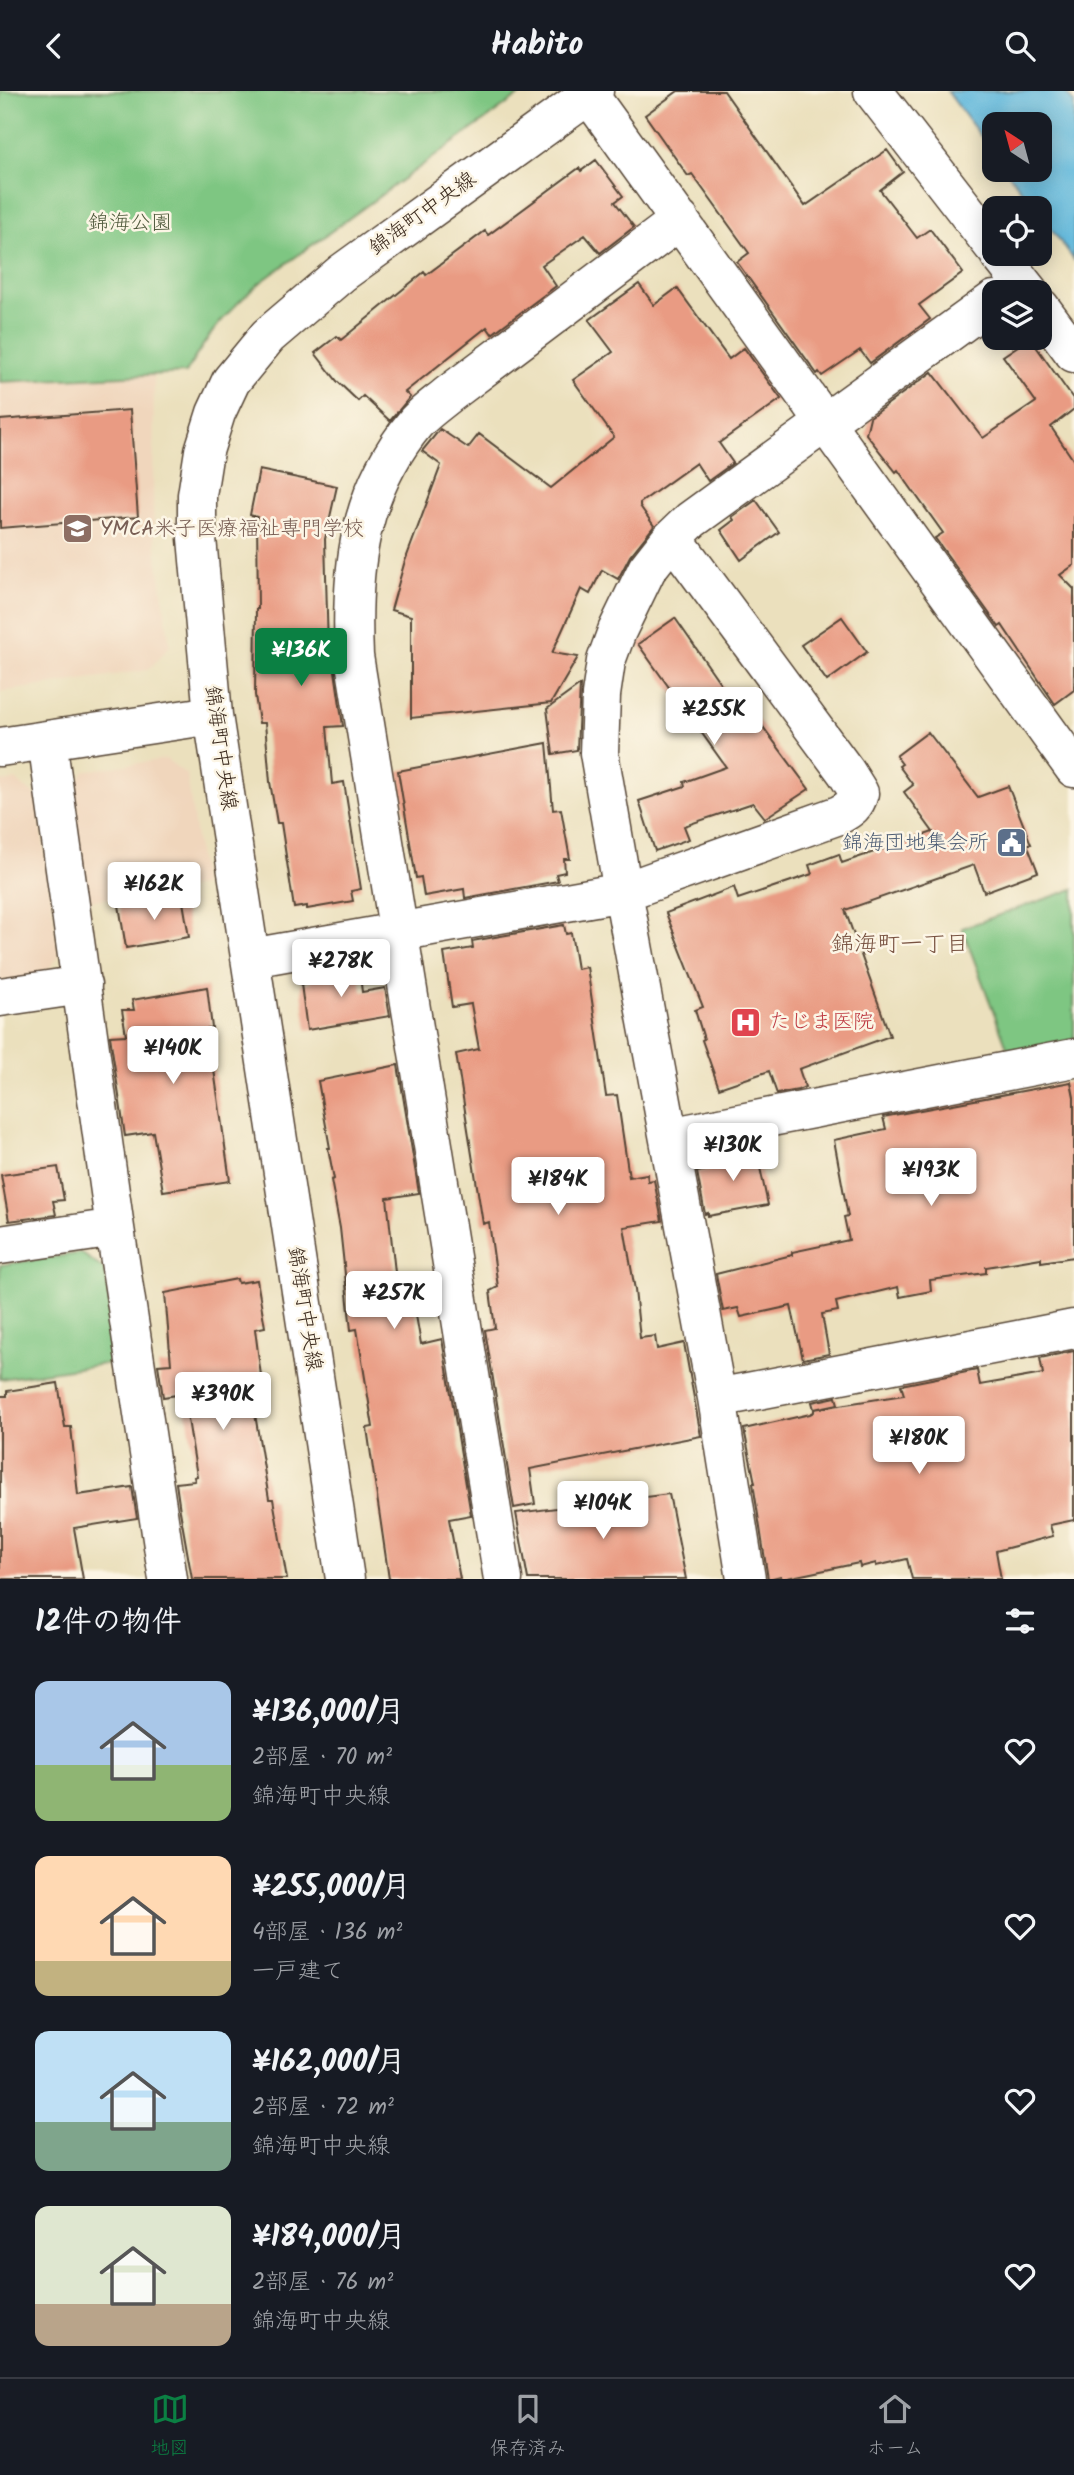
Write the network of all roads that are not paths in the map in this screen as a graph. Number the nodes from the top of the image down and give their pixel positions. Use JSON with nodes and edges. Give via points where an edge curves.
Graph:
{"nodes":[{"id":1,"x":873,"y":91,"type":"edge"},
{"id":2,"x":591,"y":93,"type":"edge"},
{"id":3,"x":680,"y":221,"type":"junction"},
{"id":4,"x":982,"y":232,"type":"edge"},
{"id":5,"x":982,"y":311,"type":"edge"},
{"id":6,"x":1052,"y":329,"type":"edge"},
{"id":7,"x":1074,"y":353,"type":"edge"},
{"id":8,"x":826,"y":422,"type":"junction"},
{"id":9,"x":673,"y":538,"type":"junction"},
{"id":10,"x":213,"y":715,"type":"junction"},
{"id":11,"x":47,"y":740,"type":"junction"},
{"id":12,"x":0,"y":747,"type":"edge"},
{"id":13,"x":1074,"y":768,"type":"edge"},
{"id":14,"x":623,"y":892,"type":"junction"},
{"id":15,"x":398,"y":934,"type":"junction"},
{"id":16,"x":251,"y":958,"type":"junction"},
{"id":17,"x":82,"y":985,"type":"junction"},
{"id":18,"x":0,"y":997,"type":"edge"},
{"id":19,"x":1074,"y":1058,"type":"edge"},
{"id":20,"x":669,"y":1137,"type":"junction"},
{"id":21,"x":115,"y":1228,"type":"junction"},
{"id":22,"x":0,"y":1245,"type":"edge"},
{"id":23,"x":1074,"y":1329,"type":"edge"},
{"id":24,"x":718,"y":1398,"type":"junction"},
{"id":25,"x":168,"y":1579,"type":"edge"},
{"id":26,"x":345,"y":1579,"type":"edge"},
{"id":27,"x":503,"y":1579,"type":"edge"},
{"id":28,"x":746,"y":1579,"type":"edge"}],
"edges":[{"from":1,"to":4,"type":"street"},
{"from":2,"to":3,"type":"street"},
{"from":2,"to":10,"type":"street","name":"錦海町中央線","via":[[315,294],[268,336],[231,381],[204,451],[197,495]]},
{"from":3,"to":8,"type":"street"},
{"from":3,"to":15,"type":"street","via":[[417,421],[391,457],[373,494],[354,570],[354,656]]},
{"from":5,"to":8,"type":"street"},
{"from":6,"to":7,"type":"street"},
{"from":8,"to":9,"type":"street"},
{"from":8,"to":13,"type":"street"},
{"from":9,"to":14,"type":"street","via":[[647,569],[631,599],[606,661],[601,695],[600,753]]},
{"from":9,"to":14,"type":"street","via":[[859,793],[857,802],[839,815]]},
{"from":10,"to":11,"type":"street"},
{"from":10,"to":16,"type":"street","name":"錦海町中央線"},
{"from":11,"to":12,"type":"street"},
{"from":11,"to":17,"type":"street"},
{"from":14,"to":15,"type":"street"},
{"from":14,"to":20,"type":"street"},
{"from":15,"to":16,"type":"street"},
{"from":15,"to":27,"type":"street"},
{"from":16,"to":26,"type":"street","name":"錦海町中央線"},
{"from":17,"to":18,"type":"street"},
{"from":17,"to":21,"type":"street"},
{"from":19,"to":20,"type":"street"},
{"from":20,"to":24,"type":"street"},
{"from":21,"to":22,"type":"street"},
{"from":21,"to":25,"type":"street"},
{"from":23,"to":24,"type":"street"},
{"from":24,"to":28,"type":"street"}]}
